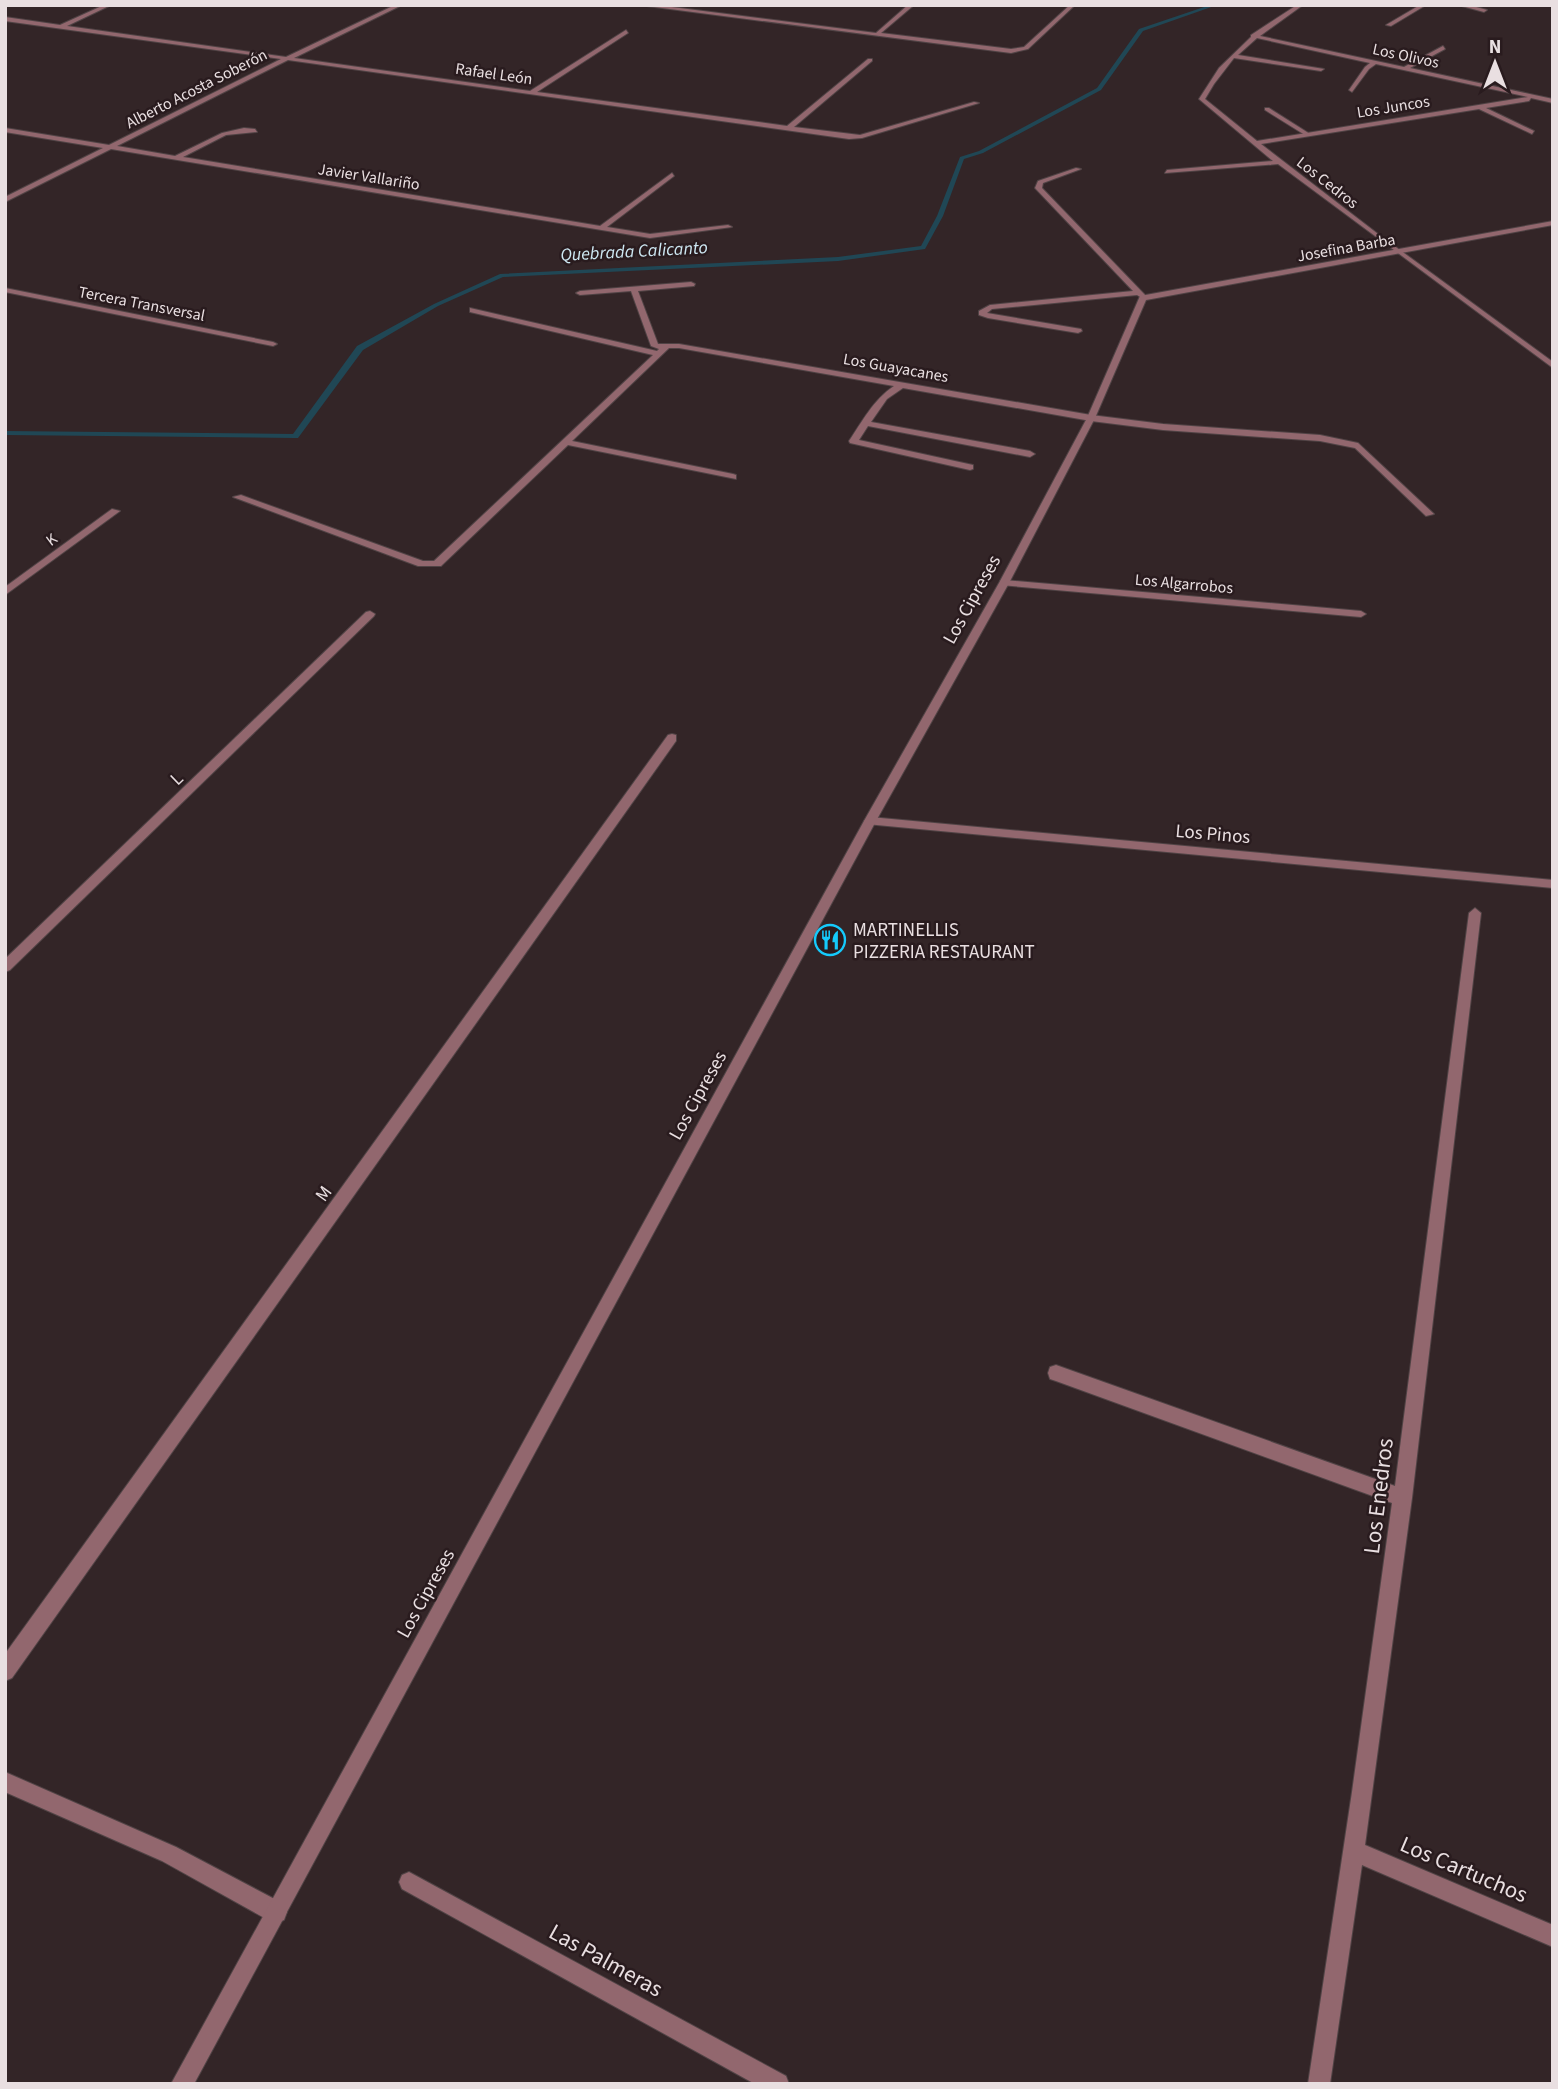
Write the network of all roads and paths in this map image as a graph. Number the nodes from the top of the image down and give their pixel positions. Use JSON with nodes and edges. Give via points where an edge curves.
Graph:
{"nodes":[{"id":1,"x":109,"y":5,"type":"edge"},
{"id":2,"x":400,"y":5,"type":"edge"},
{"id":3,"x":641,"y":5,"type":"edge"},
{"id":4,"x":912,"y":5,"type":"edge"},
{"id":5,"x":1073,"y":5,"type":"edge"},
{"id":6,"x":1301,"y":5,"type":"edge"},
{"id":7,"x":1424,"y":5,"type":"edge"},
{"id":8,"x":1460,"y":5,"type":"edge"},
{"id":9,"x":1484,"y":10,"type":"dead end"},
{"id":10,"x":5,"y":19,"type":"edge"},
{"id":11,"x":1389,"y":25,"type":"dead end"},
{"id":12,"x":60,"y":26,"type":"junction"},
{"id":13,"x":626,"y":32,"type":"dead end"},
{"id":14,"x":876,"y":35,"type":"junction"},
{"id":15,"x":1252,"y":36,"type":"junction"},
{"id":16,"x":1443,"y":48,"type":"dead end"},
{"id":17,"x":1233,"y":56,"type":"junction"},
{"id":18,"x":286,"y":59,"type":"junction"},
{"id":19,"x":870,"y":60,"type":"dead end"},
{"id":20,"x":1374,"y":62,"type":"junction"},
{"id":21,"x":1321,"y":69,"type":"dead end"},
{"id":22,"x":1405,"y":69,"type":"junction"},
{"id":23,"x":1352,"y":90,"type":"dead end"},
{"id":24,"x":532,"y":92,"type":"junction"},
{"id":25,"x":1537,"y":98,"type":"junction"},
{"id":26,"x":1553,"y":101,"type":"edge"},
{"id":27,"x":976,"y":103,"type":"dead end"},
{"id":28,"x":1479,"y":107,"type":"junction"},
{"id":29,"x":1266,"y":109,"type":"dead end"},
{"id":30,"x":789,"y":128,"type":"junction"},
{"id":31,"x":5,"y":130,"type":"edge"},
{"id":32,"x":256,"y":131,"type":"dead end"},
{"id":33,"x":1532,"y":132,"type":"dead end"},
{"id":34,"x":1307,"y":134,"type":"junction"},
{"id":35,"x":1254,"y":143,"type":"junction"},
{"id":36,"x":110,"y":148,"type":"junction"},
{"id":37,"x":176,"y":158,"type":"junction"},
{"id":38,"x":1279,"y":162,"type":"junction"},
{"id":39,"x":1078,"y":169,"type":"dead end"},
{"id":40,"x":1167,"y":172,"type":"dead end"},
{"id":41,"x":672,"y":175,"type":"dead end"},
{"id":42,"x":5,"y":200,"type":"edge"},
{"id":43,"x":1553,"y":223,"type":"edge"},
{"id":44,"x":728,"y":227,"type":"dead end"},
{"id":45,"x":601,"y":228,"type":"junction"},
{"id":46,"x":1398,"y":251,"type":"junction"},
{"id":47,"x":691,"y":284,"type":"dead end"},
{"id":48,"x":634,"y":289,"type":"junction"},
{"id":49,"x":5,"y":290,"type":"edge"},
{"id":50,"x":580,"y":293,"type":"dead end"},
{"id":51,"x":1141,"y":295,"type":"junction"},
{"id":52,"x":473,"y":310,"type":"dead end"},
{"id":53,"x":1077,"y":331,"type":"dead end"},
{"id":54,"x":273,"y":344,"type":"dead end"},
{"id":55,"x":657,"y":350,"type":"junction"},
{"id":56,"x":1553,"y":366,"type":"edge"},
{"id":57,"x":903,"y":384,"type":"junction"},
{"id":58,"x":1091,"y":418,"type":"junction"},
{"id":59,"x":864,"y":424,"type":"junction"},
{"id":60,"x":565,"y":442,"type":"junction"},
{"id":61,"x":1030,"y":454,"type":"dead end"},
{"id":62,"x":970,"y":467,"type":"dead end"},
{"id":63,"x":733,"y":477,"type":"dead end"},
{"id":64,"x":238,"y":496,"type":"dead end"},
{"id":65,"x":115,"y":510,"type":"dead end"},
{"id":66,"x":1429,"y":514,"type":"dead end"},
{"id":67,"x":1004,"y":583,"type":"junction"},
{"id":68,"x":5,"y":592,"type":"edge"},
{"id":69,"x":370,"y":614,"type":"dead end"},
{"id":70,"x":1361,"y":614,"type":"dead end"},
{"id":71,"x":672,"y":738,"type":"dead end"},
{"id":72,"x":870,"y":821,"type":"junction"},
{"id":73,"x":1553,"y":884,"type":"edge"},
{"id":74,"x":1475,"y":913,"type":"dead end"},
{"id":75,"x":5,"y":967,"type":"edge"},
{"id":76,"x":1055,"y":1373,"type":"dead end"},
{"id":77,"x":1403,"y":1498,"type":"junction"},
{"id":78,"x":5,"y":1671,"type":"edge"},
{"id":79,"x":5,"y":1782,"type":"edge"},
{"id":80,"x":1355,"y":1851,"type":"junction"},
{"id":81,"x":409,"y":1882,"type":"dead end"},
{"id":82,"x":276,"y":1912,"type":"junction"},
{"id":83,"x":1553,"y":1936,"type":"edge"},
{"id":84,"x":181,"y":2084,"type":"edge"},
{"id":85,"x":778,"y":2084,"type":"edge"},
{"id":86,"x":1320,"y":2084,"type":"edge"}],
"edges":[{"from":1,"to":12,"type":"street"},
{"from":2,"to":18,"type":"street","name":"Alberto Acosta Soberón"},
{"from":3,"to":14,"type":"street"},
{"from":4,"to":14,"type":"street"},
{"from":5,"to":14,"type":"street","via":[[1026,48],[989,50]]},
{"from":6,"to":15,"type":"street","name":"Los Cedros"},
{"from":7,"to":11,"type":"street"},
{"from":8,"to":9,"type":"street"},
{"from":10,"to":12,"type":"street","name":"Rafael León"},
{"from":12,"to":18,"type":"street","name":"Rafael León"},
{"from":13,"to":24,"type":"street"},
{"from":15,"to":17,"type":"street","name":"Los Cedros"},
{"from":15,"to":20,"type":"street","name":"Los Olivos"},
{"from":16,"to":22,"type":"street"},
{"from":17,"to":21,"type":"street"},
{"from":17,"to":35,"type":"street","name":"Los Cedros","via":[[1202,98]]},
{"from":18,"to":24,"type":"street","name":"Rafael León"},
{"from":18,"to":36,"type":"street","name":"Alberto Acosta Soberón"},
{"from":19,"to":30,"type":"street"},
{"from":20,"to":22,"type":"street","name":"Los Olivos"},
{"from":20,"to":23,"type":"street"},
{"from":22,"to":25,"type":"street","name":"Los Olivos"},
{"from":24,"to":30,"type":"street","name":"Rafael León"},
{"from":25,"to":26,"type":"street","name":"Los Olivos"},
{"from":25,"to":28,"type":"street","name":"Los Juncos"},
{"from":27,"to":30,"type":"street","name":"Rafael León","via":[[860,137]]},
{"from":28,"to":33,"type":"street"},
{"from":28,"to":34,"type":"street","name":"Los Juncos"},
{"from":29,"to":34,"type":"street"},
{"from":31,"to":36,"type":"street","name":"Javier Vallariño"},
{"from":32,"to":37,"type":"street","via":[[229,130]]},
{"from":34,"to":35,"type":"street","name":"Los Juncos"},
{"from":35,"to":38,"type":"street","name":"Los Cedros"},
{"from":36,"to":37,"type":"street","name":"Javier Vallariño"},
{"from":36,"to":42,"type":"street","name":"Alberto Acosta Soberón"},
{"from":37,"to":45,"type":"street","name":"Javier Vallariño"},
{"from":38,"to":40,"type":"street"},
{"from":38,"to":46,"type":"street","name":"Los Cedros"},
{"from":39,"to":51,"type":"street","via":[[1040,182],[1038,188]]},
{"from":41,"to":45,"type":"street"},
{"from":43,"to":46,"type":"street","name":"Josefina Barba"},
{"from":44,"to":45,"type":"street","name":"Javier Vallariño","via":[[655,236]]},
{"from":46,"to":51,"type":"street","name":"Josefina Barba"},
{"from":46,"to":56,"type":"street","name":"Los Cedros"},
{"from":47,"to":48,"type":"street"},
{"from":48,"to":50,"type":"street"},
{"from":48,"to":55,"type":"street"},
{"from":49,"to":54,"type":"street","name":"Tercera Transversal"},
{"from":51,"to":53,"type":"street","name":"Josefina Barba","via":[[990,307],[982,313]]},
{"from":51,"to":58,"type":"street","name":"Los Cipreses"},
{"from":52,"to":55,"type":"street","name":"Los Guayacanes"},
{"from":55,"to":57,"type":"street","name":"Los Guayacanes","via":[[688,347]]},
{"from":55,"to":60,"type":"street"},
{"from":57,"to":58,"type":"street","name":"Los Guayacanes"},
{"from":57,"to":59,"type":"street","via":[[884,397]]},
{"from":58,"to":66,"type":"street","name":"Los Guayacanes","via":[[1320,438],[1358,446]]},
{"from":58,"to":67,"type":"street","name":"Los Cipreses"},
{"from":59,"to":61,"type":"street"},
{"from":59,"to":62,"type":"street","via":[[853,441]]},
{"from":60,"to":63,"type":"street"},
{"from":60,"to":64,"type":"street","via":[[437,564],[422,564]]},
{"from":65,"to":68,"type":"street","name":"K"},
{"from":67,"to":70,"type":"street","name":"Los Algarrobos"},
{"from":67,"to":72,"type":"street","name":"Los Cipreses"},
{"from":69,"to":75,"type":"street","name":"L"},
{"from":71,"to":78,"type":"street","name":"M"},
{"from":72,"to":73,"type":"street","name":"Los Pinos"},
{"from":72,"to":82,"type":"street","name":"Los Cipreses"},
{"from":74,"to":77,"type":"street","name":"Los Enedros"},
{"from":76,"to":77,"type":"street"},
{"from":77,"to":80,"type":"street","name":"Los Enedros"},
{"from":79,"to":82,"type":"street","via":[[170,1854]]},
{"from":80,"to":83,"type":"street","name":"Los Cartuchos"},
{"from":80,"to":86,"type":"street","name":"Los Enedros"},
{"from":81,"to":85,"type":"street","name":"Las Palmeras"},
{"from":82,"to":84,"type":"street","name":"Los Cipreses"}]}
